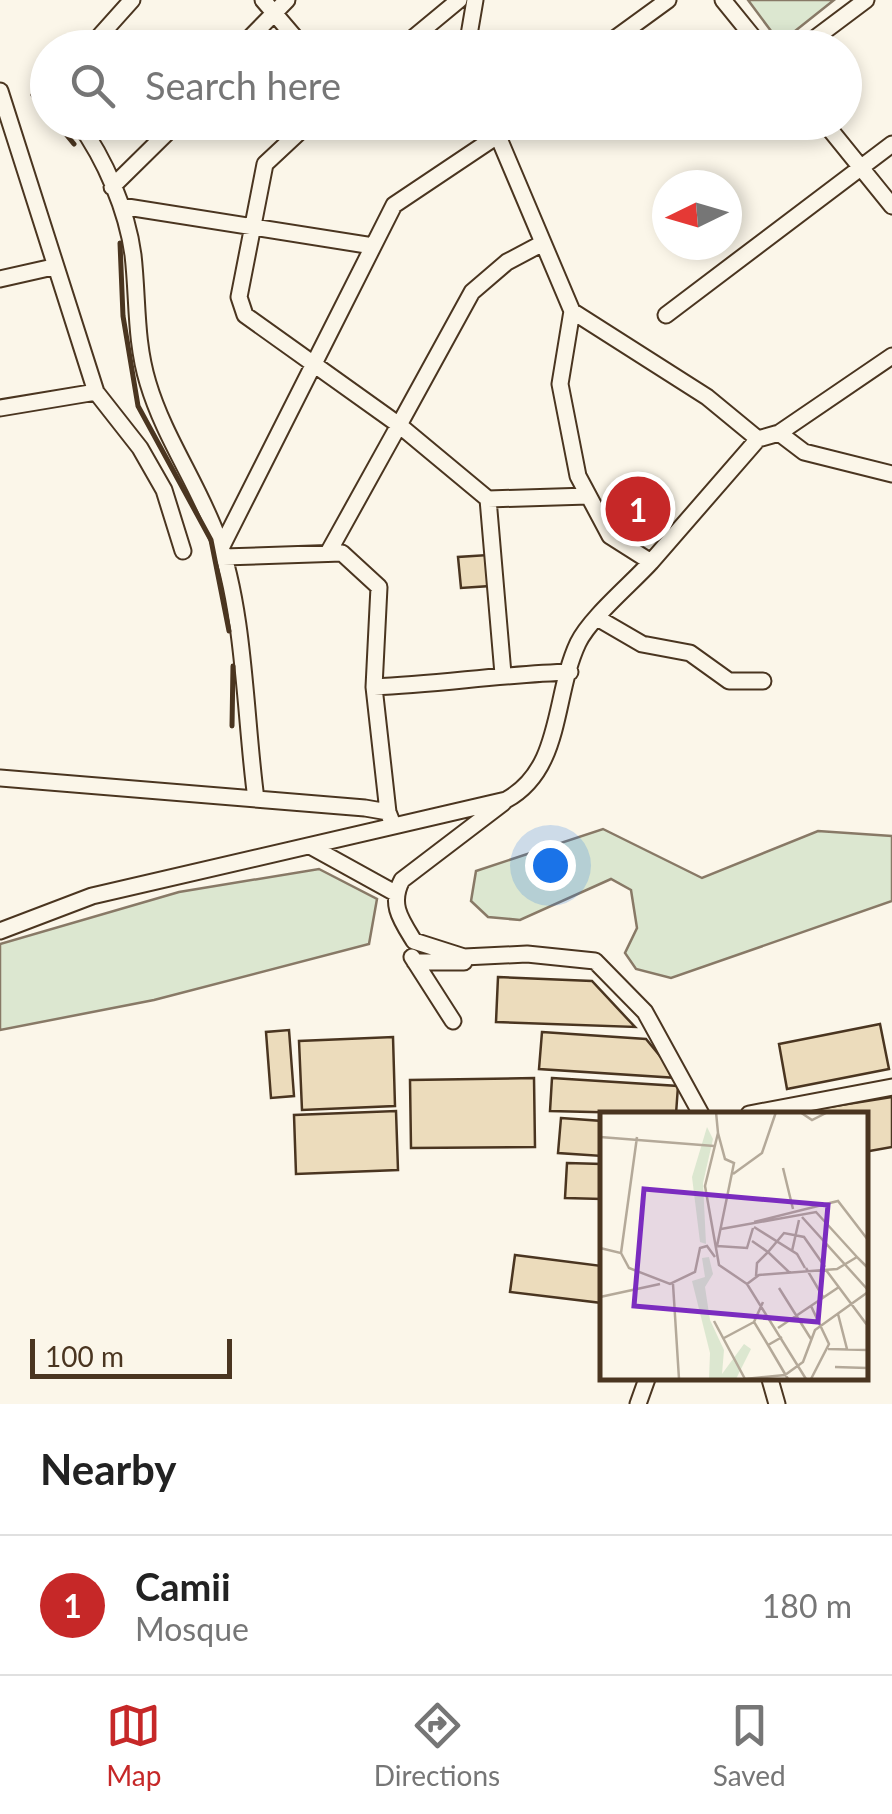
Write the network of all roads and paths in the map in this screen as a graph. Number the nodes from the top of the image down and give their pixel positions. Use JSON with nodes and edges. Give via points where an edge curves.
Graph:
{"nodes":[{"id":1,"x":132,"y":0,"type":"edge"},
{"id":2,"x":287,"y":0,"type":"edge"},
{"id":3,"x":459,"y":0,"type":"edge"},
{"id":4,"x":475,"y":0,"type":"edge"},
{"id":5,"x":668,"y":0,"type":"edge"},
{"id":6,"x":723,"y":0,"type":"edge"},
{"id":7,"x":866,"y":0,"type":"edge"},
{"id":8,"x":268,"y":6,"type":"edge"},
{"id":9,"x":105,"y":30,"type":"edge"},
{"id":10,"x":252,"y":30,"type":"edge"},
{"id":11,"x":289,"y":30,"type":"edge"},
{"id":12,"x":423,"y":30,"type":"edge"},
{"id":13,"x":470,"y":30,"type":"edge"},
{"id":14,"x":627,"y":30,"type":"edge"},
{"id":15,"x":747,"y":30,"type":"edge"},
{"id":16,"x":826,"y":30,"type":"edge"},
{"id":17,"x":0,"y":90,"type":"edge"},
{"id":18,"x":91,"y":140,"type":"edge"},
{"id":19,"x":160,"y":140,"type":"edge"},
{"id":20,"x":291,"y":140,"type":"edge"},
{"id":21,"x":477,"y":140,"type":"edge"},
{"id":22,"x":501,"y":140,"type":"edge"},
{"id":23,"x":838,"y":140,"type":"edge"},
{"id":24,"x":892,"y":144,"type":"edge"},
{"id":25,"x":861,"y":168,"type":"junction"},
{"id":26,"x":112,"y":187,"type":"junction"},
{"id":27,"x":121,"y":206,"type":"junction"},
{"id":28,"x":892,"y":206,"type":"edge"},
{"id":29,"x":252,"y":230,"type":"junction"},
{"id":30,"x":543,"y":243,"type":"junction"},
{"id":31,"x":374,"y":246,"type":"junction"},
{"id":32,"x":51,"y":261,"type":"junction"},
{"id":33,"x":0,"y":279,"type":"edge"},
{"id":34,"x":572,"y":311,"type":"junction"},
{"id":35,"x":666,"y":315,"type":"dead end"},
{"id":36,"x":892,"y":356,"type":"edge"},
{"id":37,"x":313,"y":366,"type":"junction"},
{"id":38,"x":96,"y":392,"type":"junction"},
{"id":39,"x":0,"y":408,"type":"edge"},
{"id":40,"x":400,"y":426,"type":"junction"},
{"id":41,"x":778,"y":433,"type":"junction"},
{"id":42,"x":758,"y":440,"type":"junction"},
{"id":43,"x":892,"y":474,"type":"edge"},
{"id":44,"x":588,"y":496,"type":"junction"},
{"id":45,"x":488,"y":500,"type":"junction"},
{"id":46,"x":183,"y":551,"type":"dead end"},
{"id":47,"x":222,"y":553,"type":"junction"},
{"id":48,"x":328,"y":554,"type":"junction"},
{"id":49,"x":651,"y":562,"type":"junction"},
{"id":50,"x":599,"y":619,"type":"junction"},
{"id":51,"x":570,"y":672,"type":"junction"},
{"id":52,"x":503,"y":674,"type":"junction"},
{"id":53,"x":763,"y":681,"type":"dead end"},
{"id":54,"x":374,"y":687,"type":"junction"},
{"id":55,"x":0,"y":778,"type":"edge"},
{"id":56,"x":256,"y":799,"type":"junction"},
{"id":57,"x":506,"y":800,"type":"junction"},
{"id":58,"x":391,"y":818,"type":"junction"},
{"id":59,"x":310,"y":846,"type":"junction"},
{"id":60,"x":395,"y":893,"type":"junction"},
{"id":61,"x":0,"y":931,"type":"edge"},
{"id":62,"x":408,"y":931,"type":"junction"},
{"id":63,"x":527,"y":954,"type":"junction"},
{"id":64,"x":415,"y":962,"type":"junction"},
{"id":65,"x":453,"y":1022,"type":"dead end"},
{"id":66,"x":892,"y":1087,"type":"edge"},
{"id":67,"x":700,"y":1112,"type":"edge"},
{"id":68,"x":759,"y":1112,"type":"edge"},
{"id":69,"x":647,"y":1379,"type":"edge"},
{"id":70,"x":770,"y":1379,"type":"edge"},
{"id":71,"x":638,"y":1404,"type":"edge"},
{"id":72,"x":777,"y":1404,"type":"edge"}],
"edges":[{"from":1,"to":9,"type":"street"},
{"from":2,"to":8,"type":"street"},
{"from":3,"to":12,"type":"street"},
{"from":4,"to":13,"type":"street"},
{"from":5,"to":14,"type":"street"},
{"from":6,"to":15,"type":"street"},
{"from":7,"to":16,"type":"street"},
{"from":8,"to":10,"type":"street"},
{"from":8,"to":11,"type":"street"},
{"from":17,"to":32,"type":"street"},
{"from":18,"to":26,"type":"street"},
{"from":19,"to":26,"type":"street"},
{"from":20,"to":29,"type":"street","via":[[265,164]]},
{"from":21,"to":31,"type":"street","via":[[394,206]]},
{"from":22,"to":30,"type":"street"},
{"from":23,"to":25,"type":"street"},
{"from":24,"to":25,"type":"street"},
{"from":25,"to":28,"type":"street"},
{"from":25,"to":35,"type":"street"},
{"from":26,"to":27,"type":"street"},
{"from":27,"to":29,"type":"street"},
{"from":27,"to":47,"type":"street","via":[[148,384]]},
{"from":29,"to":31,"type":"street"},
{"from":29,"to":37,"type":"street","via":[[239,298],[245,316]]},
{"from":30,"to":34,"type":"street"},
{"from":30,"to":40,"type":"street","via":[[472,292]]},
{"from":31,"to":37,"type":"street"},
{"from":32,"to":33,"type":"street"},
{"from":32,"to":38,"type":"street"},
{"from":34,"to":42,"type":"street","via":[[707,397]]},
{"from":34,"to":44,"type":"street","via":[[560,384]]},
{"from":36,"to":41,"type":"street"},
{"from":37,"to":40,"type":"street"},
{"from":37,"to":47,"type":"street"},
{"from":38,"to":39,"type":"street"},
{"from":38,"to":46,"type":"street","via":[[164,490]]},
{"from":40,"to":45,"type":"street"},
{"from":40,"to":48,"type":"street"},
{"from":41,"to":42,"type":"street"},
{"from":41,"to":43,"type":"street","via":[[804,452]]},
{"from":42,"to":49,"type":"street"},
{"from":44,"to":45,"type":"street"},
{"from":44,"to":49,"type":"street","via":[[610,536]]},
{"from":45,"to":52,"type":"street"},
{"from":47,"to":48,"type":"street"},
{"from":47,"to":56,"type":"street","via":[[234,603]]},
{"from":48,"to":54,"type":"street","via":[[342,553],[379,588]]},
{"from":49,"to":50,"type":"street"},
{"from":50,"to":51,"type":"street","via":[[579,641]]},
{"from":50,"to":53,"type":"street","via":[[642,644],[690,654],[730,681]]},
{"from":51,"to":52,"type":"street"},
{"from":51,"to":57,"type":"street","via":[[538,772],[530,787]]},
{"from":52,"to":54,"type":"street"},
{"from":54,"to":58,"type":"street"},
{"from":55,"to":56,"type":"street"},
{"from":56,"to":58,"type":"street"},
{"from":57,"to":58,"type":"street"},
{"from":57,"to":60,"type":"street","via":[[402,880]]},
{"from":58,"to":59,"type":"street"},
{"from":59,"to":60,"type":"street"},
{"from":59,"to":61,"type":"street","via":[[92,896]]},
{"from":60,"to":62,"type":"street"},
{"from":62,"to":63,"type":"street","via":[[414,941],[464,956]]},
{"from":62,"to":64,"type":"street"},
{"from":63,"to":64,"type":"street","via":[[492,963]]},
{"from":63,"to":67,"type":"street","via":[[594,961],[644,1012]]},
{"from":64,"to":65,"type":"street"},
{"from":66,"to":68,"type":"street"},
{"from":69,"to":71,"type":"street"},
{"from":70,"to":72,"type":"street"}]}
